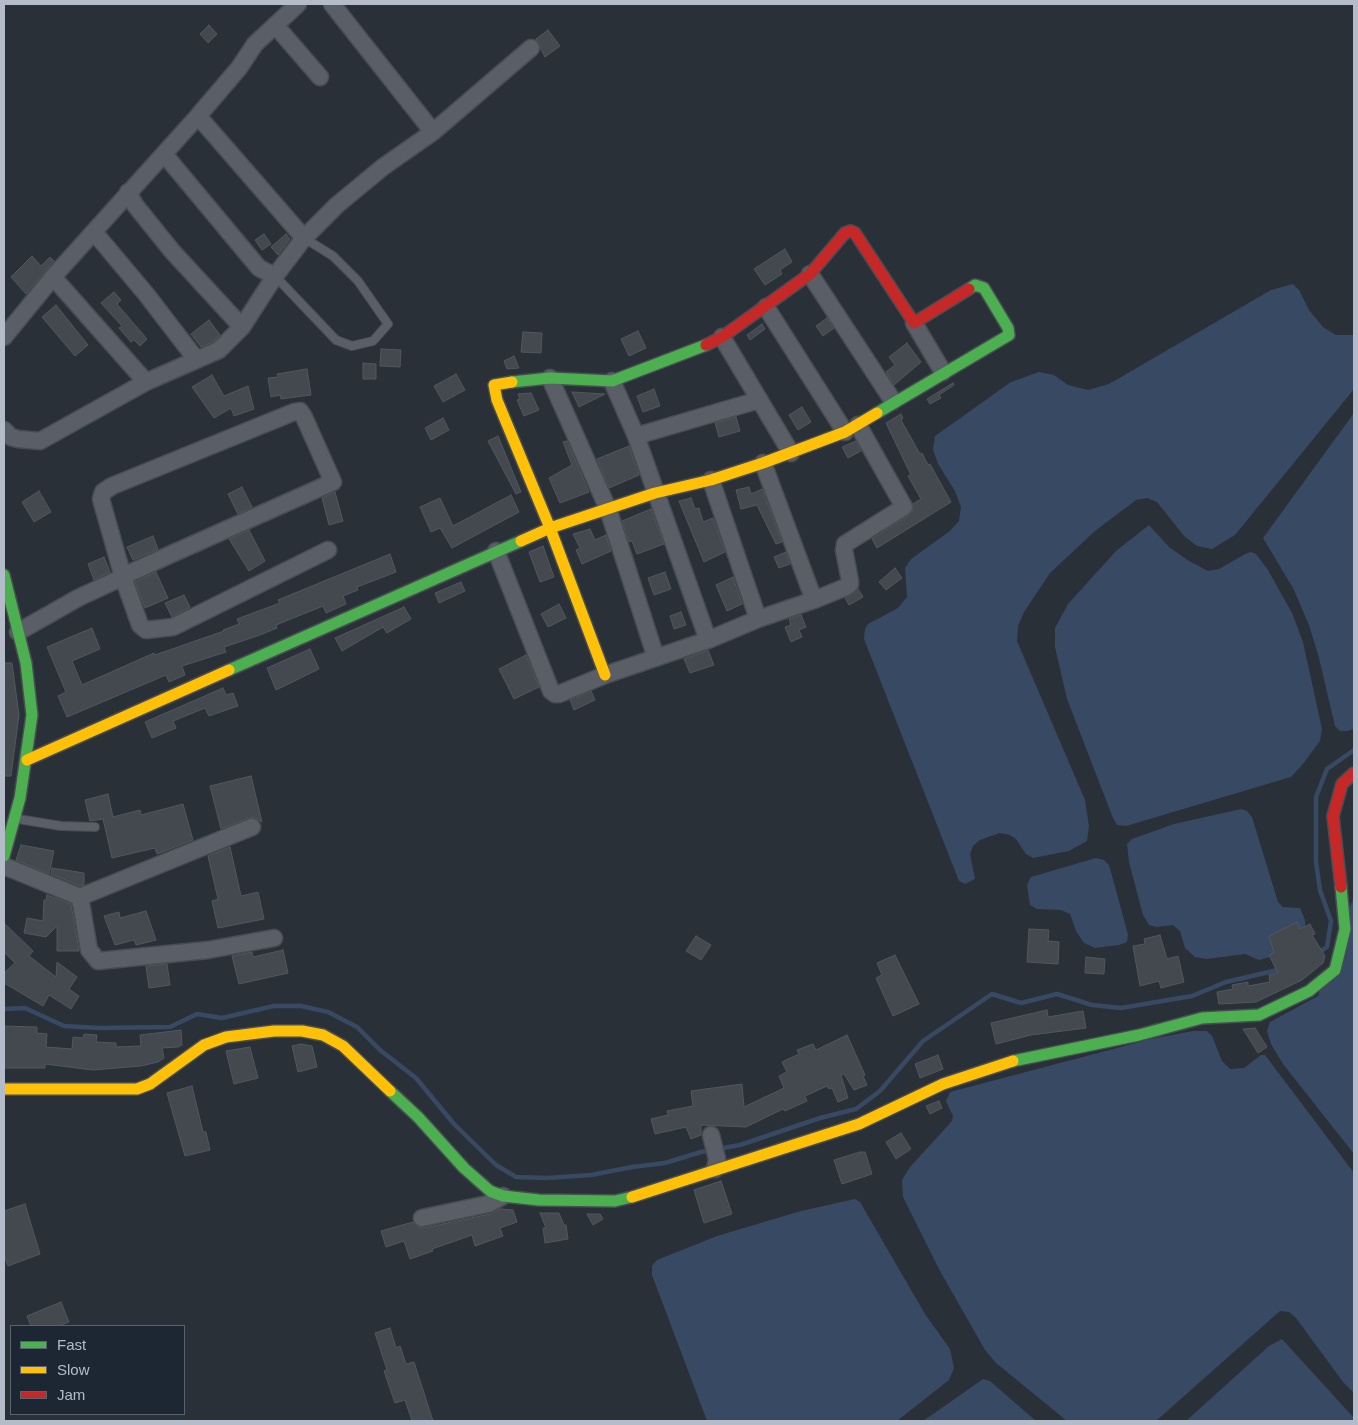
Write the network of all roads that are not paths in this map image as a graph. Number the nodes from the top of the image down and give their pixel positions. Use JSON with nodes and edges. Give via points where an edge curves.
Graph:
{"nodes":[{"id":1,"x":298,"y":4,"type":"edge"},
{"id":2,"x":332,"y":4,"type":"edge"},
{"id":3,"x":275,"y":25,"type":"junction"},
{"id":4,"x":531,"y":48,"type":"dead end"},
{"id":5,"x":320,"y":77,"type":"dead end"},
{"id":6,"x":198,"y":116,"type":"junction"},
{"id":7,"x":433,"y":132,"type":"junction"},
{"id":8,"x":164,"y":154,"type":"junction"},
{"id":9,"x":128,"y":192,"type":"junction"},
{"id":10,"x":94,"y":232,"type":"junction"},
{"id":11,"x":304,"y":238,"type":"junction"},
{"id":12,"x":810,"y":274,"type":"junction"},
{"id":13,"x":275,"y":276,"type":"junction"},
{"id":14,"x":53,"y":278,"type":"junction"},
{"id":15,"x":766,"y":307,"type":"junction"},
{"id":16,"x":914,"y":323,"type":"junction"},
{"id":17,"x":242,"y":327,"type":"junction"},
{"id":18,"x":722,"y":337,"type":"junction"},
{"id":19,"x":4,"y":338,"type":"edge"},
{"id":20,"x":196,"y":359,"type":"junction"},
{"id":21,"x":944,"y":372,"type":"junction"},
{"id":22,"x":550,"y":378,"type":"junction"},
{"id":23,"x":612,"y":381,"type":"junction"},
{"id":24,"x":146,"y":382,"type":"junction"},
{"id":25,"x":759,"y":400,"type":"junction"},
{"id":26,"x":893,"y":401,"type":"junction"},
{"id":27,"x":851,"y":428,"type":"junction"},
{"id":28,"x":4,"y":430,"type":"edge"},
{"id":29,"x":636,"y":436,"type":"junction"},
{"id":30,"x":791,"y":453,"type":"junction"},
{"id":31,"x":763,"y":463,"type":"junction"},
{"id":32,"x":712,"y":480,"type":"junction"},
{"id":33,"x":655,"y":493,"type":"junction"},
{"id":34,"x":608,"y":509,"type":"junction"},
{"id":35,"x":550,"y":528,"type":"junction"},
{"id":36,"x":328,"y":550,"type":"dead end"},
{"id":37,"x":496,"y":551,"type":"junction"},
{"id":38,"x":4,"y":575,"type":"edge"},
{"id":39,"x":123,"y":577,"type":"junction"},
{"id":40,"x":814,"y":600,"type":"junction"},
{"id":41,"x":758,"y":619,"type":"junction"},
{"id":42,"x":18,"y":632,"type":"junction"},
{"id":43,"x":708,"y":640,"type":"junction"},
{"id":44,"x":656,"y":658,"type":"junction"},
{"id":45,"x":605,"y":675,"type":"junction"},
{"id":46,"x":27,"y":760,"type":"junction"},
{"id":47,"x":1354,"y":773,"type":"edge"},
{"id":48,"x":16,"y":819,"type":"junction"},
{"id":49,"x":95,"y":827,"type":"dead end"},
{"id":50,"x":252,"y":827,"type":"dead end"},
{"id":51,"x":4,"y":856,"type":"edge"},
{"id":52,"x":4,"y":866,"type":"edge"},
{"id":53,"x":80,"y":897,"type":"junction"},
{"id":54,"x":274,"y":938,"type":"dead end"},
{"id":55,"x":4,"y":1089,"type":"edge"},
{"id":56,"x":712,"y":1139,"type":"dead end"},
{"id":57,"x":716,"y":1164,"type":"junction"},
{"id":58,"x":503,"y":1196,"type":"junction"},
{"id":59,"x":422,"y":1218,"type":"dead end"}],
"edges":[{"from":1,"to":3,"type":"street"},
{"from":2,"to":7,"type":"street"},
{"from":3,"to":5,"type":"street"},
{"from":3,"to":6,"type":"street","via":[[254,44],[239,68]]},
{"from":4,"to":7,"type":"street"},
{"from":6,"to":8,"type":"street"},
{"from":6,"to":11,"type":"street"},
{"from":7,"to":11,"type":"street","via":[[383,167]]},
{"from":8,"to":9,"type":"street"},
{"from":8,"to":13,"type":"street","via":[[260,268]]},
{"from":9,"to":10,"type":"street"},
{"from":9,"to":17,"type":"street","via":[[172,251]]},
{"from":10,"to":14,"type":"street"},
{"from":10,"to":20,"type":"street"},
{"from":11,"to":13,"type":"street"},
{"from":11,"to":13,"type":"lane","via":[[333,256],[358,281],[388,324],[372,341],[352,346],[336,340]]},
{"from":12,"to":15,"type":"street"},
{"from":12,"to":16,"type":"street","via":[[845,233],[855,233]]},
{"from":12,"to":26,"type":"street"},
{"from":13,"to":17,"type":"street"},
{"from":14,"to":19,"type":"street"},
{"from":14,"to":24,"type":"street"},
{"from":15,"to":18,"type":"street"},
{"from":15,"to":27,"type":"street"},
{"from":16,"to":21,"type":"street"},
{"from":16,"to":21,"type":"street","via":[[976,285],[984,288],[1009,334]]},
{"from":17,"to":20,"type":"street","via":[[218,350]]},
{"from":18,"to":23,"type":"street","via":[[692,352]]},
{"from":18,"to":25,"type":"street"},
{"from":20,"to":24,"type":"street"},
{"from":21,"to":26,"type":"street"},
{"from":22,"to":23,"type":"street"},
{"from":22,"to":34,"type":"street"},
{"from":22,"to":35,"type":"street","via":[[494,385],[497,400]]},
{"from":23,"to":29,"type":"street"},
{"from":24,"to":28,"type":"street","via":[[40,440],[18,439]]},
{"from":25,"to":29,"type":"street"},
{"from":25,"to":30,"type":"street"},
{"from":26,"to":27,"type":"street"},
{"from":27,"to":30,"type":"street"},
{"from":27,"to":40,"type":"street","via":[[904,507],[845,544],[850,584]]},
{"from":29,"to":33,"type":"street"},
{"from":30,"to":31,"type":"street"},
{"from":31,"to":32,"type":"street"},
{"from":31,"to":40,"type":"street"},
{"from":32,"to":33,"type":"street"},
{"from":32,"to":41,"type":"street"},
{"from":33,"to":34,"type":"street"},
{"from":33,"to":43,"type":"street"},
{"from":34,"to":35,"type":"street"},
{"from":34,"to":44,"type":"street"},
{"from":35,"to":37,"type":"street"},
{"from":35,"to":45,"type":"street"},
{"from":36,"to":39,"type":"street","via":[[173,627],[152,631],[140,625]]},
{"from":37,"to":45,"type":"street","via":[[551,691],[559,694]]},
{"from":37,"to":46,"type":"street"},
{"from":38,"to":42,"type":"street"},
{"from":39,"to":39,"type":"street","via":[[101,499],[103,492],[300,412],[333,482]]},
{"from":39,"to":42,"type":"street"},
{"from":40,"to":41,"type":"street"},
{"from":41,"to":43,"type":"street"},
{"from":42,"to":46,"type":"street","via":[[26,663],[32,715]]},
{"from":43,"to":44,"type":"street"},
{"from":44,"to":45,"type":"street"},
{"from":46,"to":48,"type":"street"},
{"from":47,"to":57,"type":"street","via":[[1342,784],[1333,816],[1345,929],[1335,970],[1308,991],[1260,1016],[1202,1018],[1139,1035],[1021,1058],[943,1084],[860,1124],[730,1166]]},
{"from":48,"to":49,"type":"lane"},
{"from":48,"to":51,"type":"street"},
{"from":50,"to":53,"type":"street"},
{"from":52,"to":53,"type":"street"},
{"from":53,"to":54,"type":"street","via":[[89,950],[98,960],[208,950]]},
{"from":55,"to":58,"type":"street","via":[[137,1089],[150,1084],[204,1045],[226,1037],[283,1031],[324,1035],[343,1046],[374,1074],[479,1182]]},
{"from":56,"to":57,"type":"street"},
{"from":57,"to":58,"type":"street","via":[[646,1193],[615,1201]]},
{"from":58,"to":59,"type":"street","via":[[488,1204]]}]}
